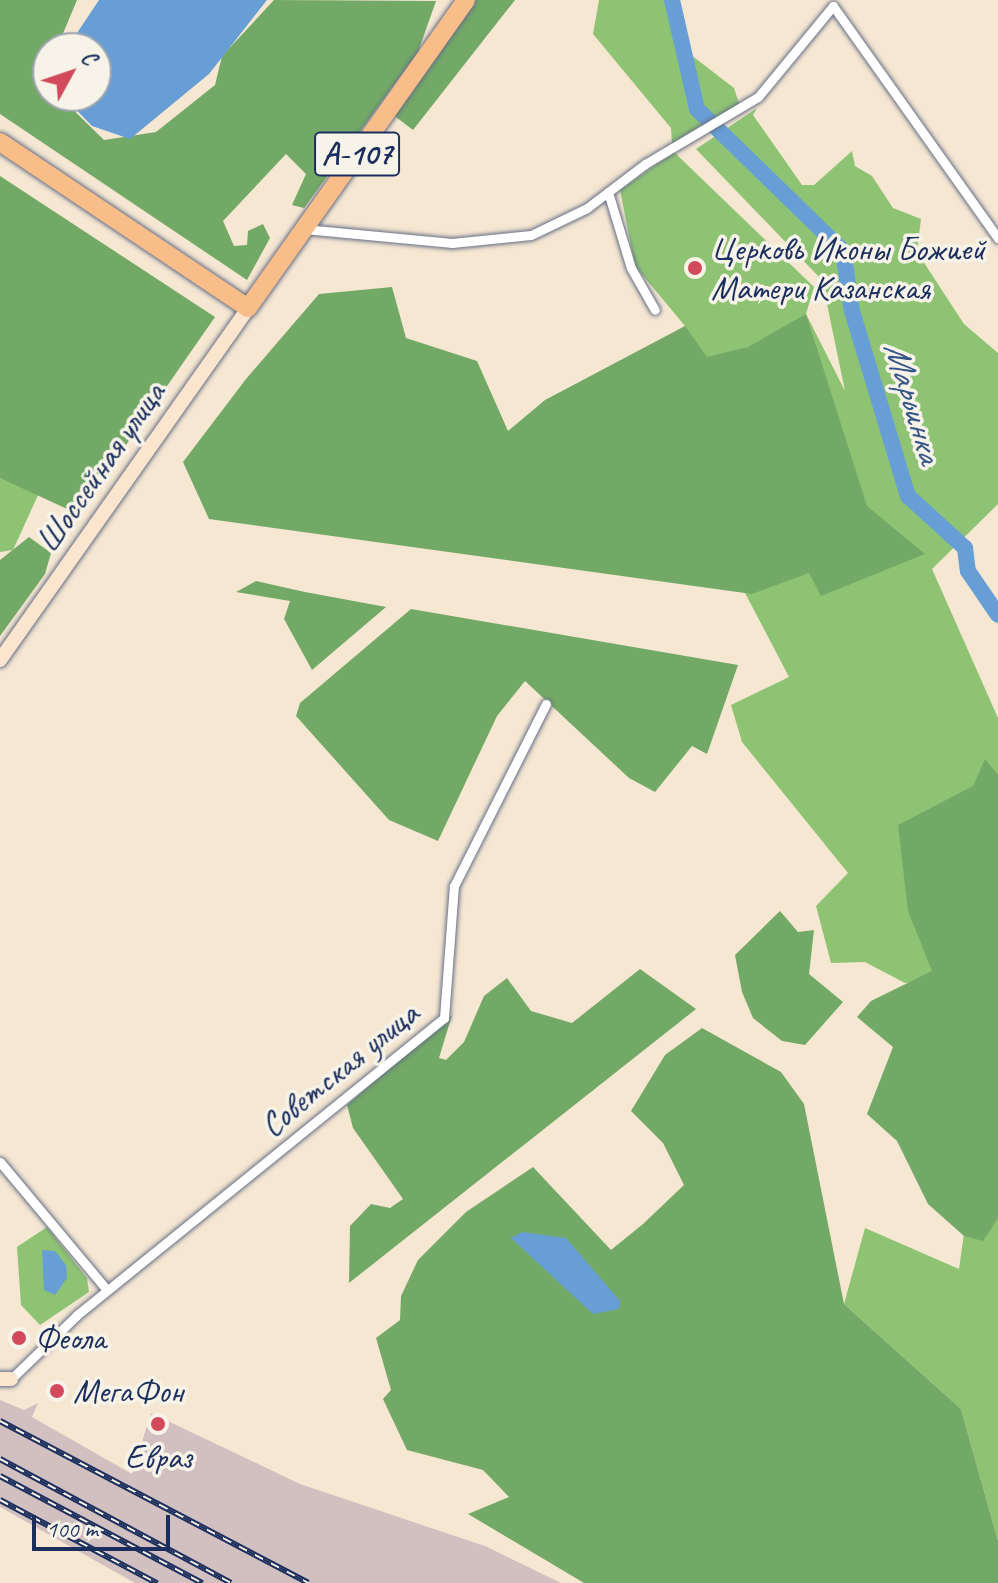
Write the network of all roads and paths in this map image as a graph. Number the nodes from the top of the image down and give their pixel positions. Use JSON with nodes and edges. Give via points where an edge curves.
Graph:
{"nodes":[{"id":1,"x":460,"y":2,"type":"edge"},
{"id":2,"x":835,"y":3,"type":"edge"},
{"id":3,"x":0,"y":142,"type":"edge"},
{"id":4,"x":608,"y":192,"type":"junction"},
{"id":5,"x":303,"y":229,"type":"junction"},
{"id":6,"x":998,"y":238,"type":"edge"},
{"id":7,"x":248,"y":308,"type":"junction"},
{"id":8,"x":655,"y":310,"type":"dead end"},
{"id":9,"x":0,"y":660,"type":"edge"},
{"id":10,"x":546,"y":704,"type":"dead end"},
{"id":11,"x":0,"y":1162,"type":"edge"},
{"id":12,"x":107,"y":1290,"type":"junction"},
{"id":13,"x":5,"y":1379,"type":"edge"}],
"edges":[{"from":1,"to":5,"type":"highway","number":"А-107"},
{"from":2,"to":4,"type":"street","via":[[784,73],[714,128]]},
{"from":2,"to":6,"type":"street"},
{"from":3,"to":7,"type":"highway"},
{"from":4,"to":5,"type":"street","via":[[559,223],[506,243]]},
{"from":4,"to":8,"type":"street","via":[[631,268]]},
{"from":5,"to":7,"type":"highway","number":"А-107"},
{"from":7,"to":9,"type":"street","name":"Шоссейная улица"},
{"from":10,"to":12,"type":"street","name":"Советская улица","via":[[454,886],[444,1018]]},
{"from":11,"to":12,"type":"street"},
{"from":12,"to":13,"type":"street","name":"Советская улица"}]}
